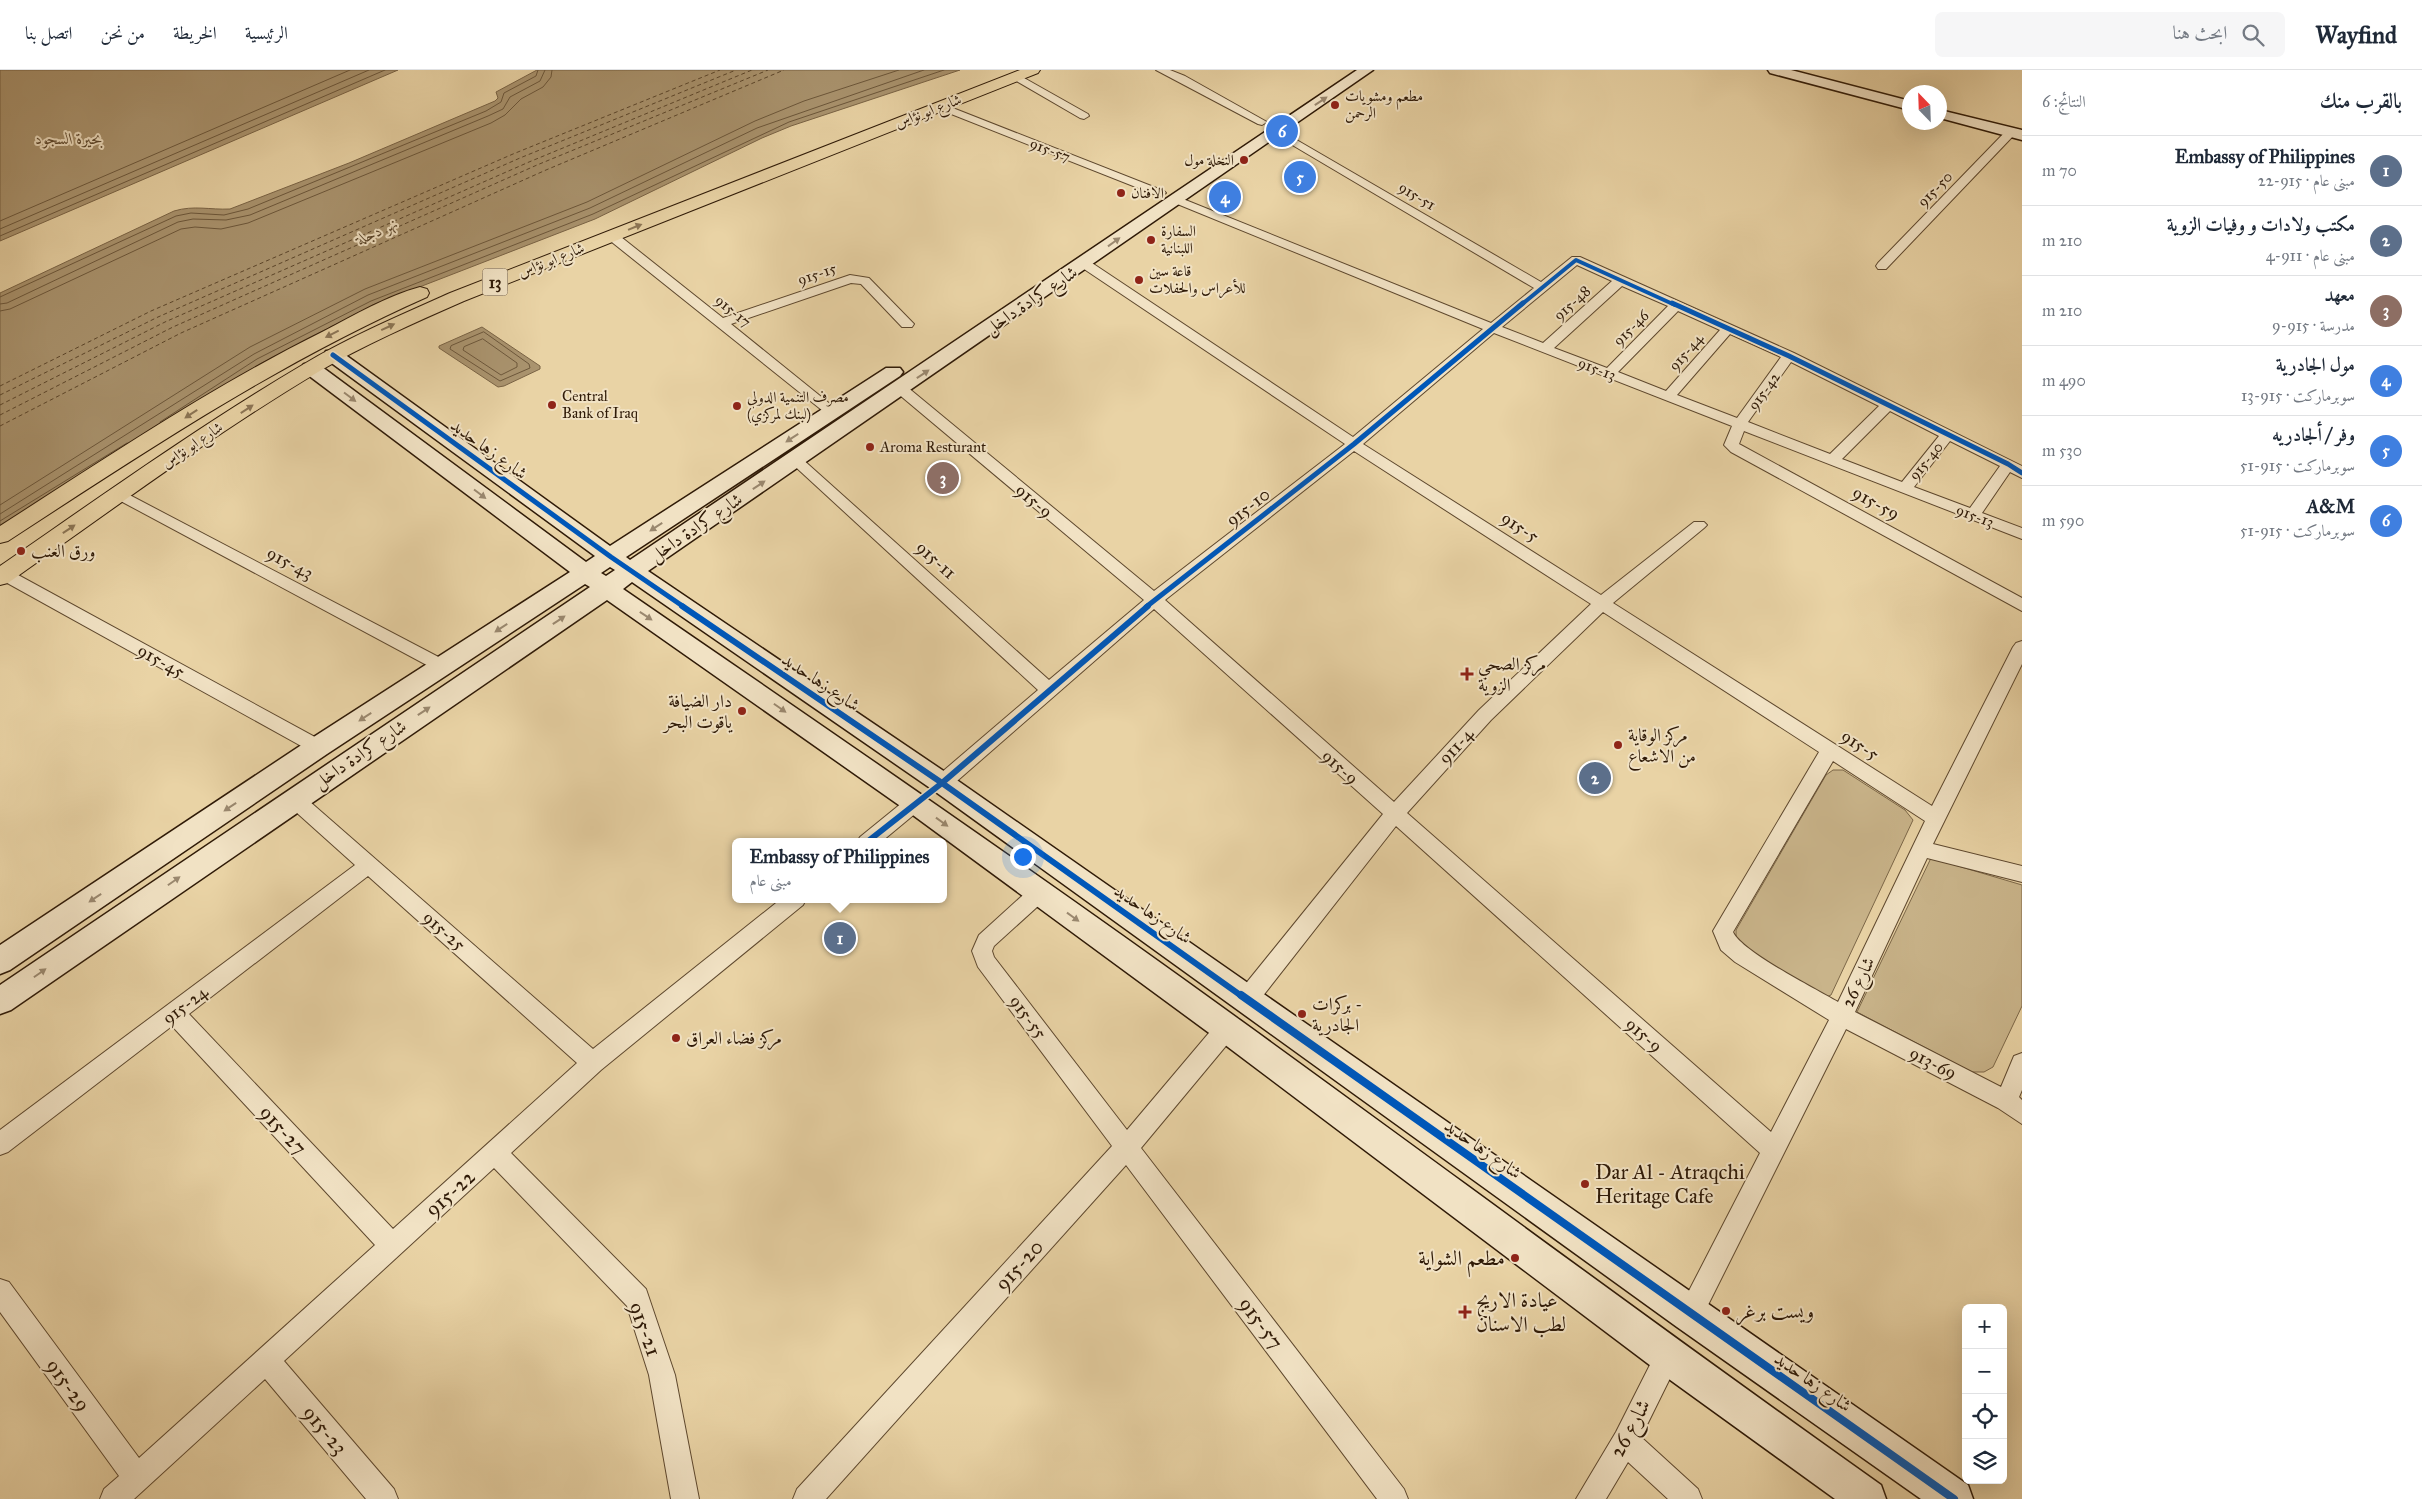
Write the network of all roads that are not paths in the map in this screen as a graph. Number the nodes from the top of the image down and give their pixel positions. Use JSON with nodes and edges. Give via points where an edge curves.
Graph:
{"nodes":[{"id":1,"x":995,"y":70,"type":"edge"},
{"id":2,"x":1161,"y":70,"type":"edge"},
{"id":3,"x":1342,"y":70,"type":"edge"},
{"id":4,"x":1366,"y":70,"type":"edge"},
{"id":5,"x":1775,"y":70,"type":"edge"},
{"id":6,"x":1806,"y":70,"type":"edge"},
{"id":7,"x":1025,"y":73,"type":"edge"},
{"id":8,"x":1902,"y":95,"type":"edge"},
{"id":9,"x":1902,"y":104,"type":"edge"},
{"id":10,"x":940,"y":106,"type":"junction"},
{"id":11,"x":1947,"y":106,"type":"edge"},
{"id":12,"x":1084,"y":116,"type":"dead end"},
{"id":13,"x":1947,"y":116,"type":"edge"},
{"id":14,"x":1269,"y":126,"type":"junction"},
{"id":15,"x":2018,"y":131,"type":"edge"},
{"id":16,"x":1167,"y":196,"type":"junction"},
{"id":17,"x":612,"y":236,"type":"junction"},
{"id":18,"x":504,"y":260,"type":"dead end"},
{"id":19,"x":1061,"y":261,"type":"junction"},
{"id":20,"x":1082,"y":266,"type":"junction"},
{"id":21,"x":1882,"y":266,"type":"dead end"},
{"id":22,"x":1621,"y":280,"type":"junction"},
{"id":23,"x":440,"y":284,"type":"dead end"},
{"id":24,"x":1542,"y":288,"type":"junction"},
{"id":25,"x":1676,"y":306,"type":"junction"},
{"id":26,"x":722,"y":323,"type":"junction"},
{"id":27,"x":907,"y":324,"type":"dead end"},
{"id":28,"x":1492,"y":328,"type":"junction"},
{"id":29,"x":1728,"y":329,"type":"junction"},
{"id":30,"x":1545,"y":349,"type":"junction"},
{"id":31,"x":333,"y":355,"type":"junction"},
{"id":32,"x":1789,"y":356,"type":"junction"},
{"id":33,"x":310,"y":368,"type":"junction"},
{"id":34,"x":1608,"y":374,"type":"junction"},
{"id":35,"x":872,"y":387,"type":"junction"},
{"id":36,"x":896,"y":393,"type":"junction"},
{"id":37,"x":1668,"y":397,"type":"junction"},
{"id":38,"x":1888,"y":405,"type":"junction"},
{"id":39,"x":833,"y":412,"type":"junction"},
{"id":40,"x":1740,"y":425,"type":"junction"},
{"id":41,"x":1948,"y":434,"type":"junction"},
{"id":42,"x":1354,"y":444,"type":"junction"},
{"id":43,"x":795,"y":460,"type":"junction"},
{"id":44,"x":1832,"y":461,"type":"junction"},
{"id":45,"x":2008,"y":464,"type":"junction"},
{"id":46,"x":2022,"y":472,"type":"edge"},
{"id":47,"x":1904,"y":489,"type":"junction"},
{"id":48,"x":120,"y":495,"type":"junction"},
{"id":49,"x":1973,"y":515,"type":"junction"},
{"id":50,"x":1699,"y":525,"type":"dead end"},
{"id":51,"x":2022,"y":534,"type":"edge"},
{"id":52,"x":0,"y":536,"type":"edge"},
{"id":53,"x":621,"y":564,"type":"junction"},
{"id":54,"x":2,"y":576,"type":"edge"},
{"id":55,"x":596,"y":581,"type":"junction"},
{"id":56,"x":1154,"y":600,"type":"junction"},
{"id":57,"x":1602,"y":603,"type":"junction"},
{"id":58,"x":2022,"y":605,"type":"edge"},
{"id":59,"x":2022,"y":647,"type":"edge"},
{"id":60,"x":442,"y":666,"type":"junction"},
{"id":61,"x":1049,"y":690,"type":"junction"},
{"id":62,"x":318,"y":747,"type":"junction"},
{"id":63,"x":1830,"y":749,"type":"junction"},
{"id":64,"x":942,"y":783,"type":"junction"},
{"id":65,"x":294,"y":799,"type":"junction"},
{"id":66,"x":915,"y":802,"type":"junction"},
{"id":67,"x":1394,"y":814,"type":"junction"},
{"id":68,"x":1936,"y":818,"type":"junction"},
{"id":69,"x":872,"y":838,"type":"edge"},
{"id":70,"x":1923,"y":849,"type":"junction"},
{"id":71,"x":369,"y":865,"type":"junction"},
{"id":72,"x":2022,"y":874,"type":"edge"},
{"id":73,"x":1040,"y":892,"type":"junction"},
{"id":74,"x":791,"y":903,"type":"edge"},
{"id":75,"x":0,"y":962,"type":"edge"},
{"id":76,"x":1247,"y":999,"type":"junction"},
{"id":77,"x":0,"y":1001,"type":"edge"},
{"id":78,"x":174,"y":1013,"type":"junction"},
{"id":79,"x":1842,"y":1016,"type":"junction"},
{"id":80,"x":1227,"y":1028,"type":"junction"},
{"id":81,"x":593,"y":1063,"type":"junction"},
{"id":82,"x":2022,"y":1063,"type":"edge"},
{"id":83,"x":2014,"y":1107,"type":"edge"},
{"id":84,"x":0,"y":1144,"type":"edge"},
{"id":85,"x":1127,"y":1147,"type":"junction"},
{"id":86,"x":1774,"y":1150,"type":"junction"},
{"id":87,"x":495,"y":1153,"type":"junction"},
{"id":88,"x":392,"y":1246,"type":"junction"},
{"id":89,"x":0,"y":1292,"type":"edge"},
{"id":90,"x":1690,"y":1314,"type":"junction"},
{"id":91,"x":1668,"y":1356,"type":"junction"},
{"id":92,"x":266,"y":1360,"type":"junction"},
{"id":93,"x":1625,"y":1441,"type":"junction"},
{"id":94,"x":136,"y":1478,"type":"junction"},
{"id":95,"x":114,"y":1499,"type":"edge"},
{"id":96,"x":384,"y":1499,"type":"edge"},
{"id":97,"x":685,"y":1499,"type":"edge"},
{"id":98,"x":807,"y":1499,"type":"edge"},
{"id":99,"x":1394,"y":1499,"type":"edge"},
{"id":100,"x":1590,"y":1499,"type":"edge"},
{"id":101,"x":1688,"y":1499,"type":"edge"},
{"id":102,"x":1867,"y":1499,"type":"edge"},
{"id":103,"x":1954,"y":1499,"type":"edge"}],
"edges":[{"from":1,"to":18,"type":"main road","name":"شارع ابو نؤاس","number":"13"},
{"from":2,"to":14,"type":"street","name":"915-51"},
{"from":3,"to":14,"type":"street","name":"شارع كرادة داخل"},
{"from":14,"to":4,"type":"street","name":"شارع كرادة داخل","one_way":true},
{"from":5,"to":9,"type":"street"},
{"from":6,"to":8,"type":"street"},
{"from":7,"to":10,"type":"main road","name":"شارع ابو نؤاس","number":"13"},
{"from":7,"to":12,"type":"street"},
{"from":10,"to":16,"type":"street","name":"915-57"},
{"from":17,"to":10,"type":"main road","name":"شارع ابو نؤاس","number":"13","one_way":true},
{"from":11,"to":15,"type":"street"},
{"from":13,"to":15,"type":"street"},
{"from":14,"to":16,"type":"street","name":"شارع كرادة داخل"},
{"from":14,"to":24,"type":"street","name":"915-51"},
{"from":15,"to":21,"type":"street","name":"915-50"},
{"from":16,"to":19,"type":"street","name":"شارع كرادة داخل"},
{"from":20,"to":16,"type":"street","name":"شارع كرادة داخل","one_way":true},
{"from":16,"to":28,"type":"street","name":"915-13"},
{"from":17,"to":26,"type":"street","name":"915-17"},
{"from":31,"to":17,"type":"main road","name":"شارع ابو نؤاس","number":"13","one_way":true,"via":[[409,318]]},
{"from":19,"to":20,"type":"street"},
{"from":19,"to":35,"type":"street","name":"شارع كرادة داخل"},
{"from":36,"to":20,"type":"street","name":"شارع كرادة داخل","one_way":true},
{"from":20,"to":42,"type":"street","name":"915-5"},
{"from":22,"to":24,"type":"street","name":"915-10","via":[[1576,260]]},
{"from":22,"to":25,"type":"street"},
{"from":22,"to":30,"type":"street","name":"915-48"},
{"from":23,"to":52,"type":"main road","name":"شارع ابو نؤاس","one_way":true,"via":[[368,315],[298,352],[225,394]]},
{"from":24,"to":28,"type":"street","name":"915-10"},
{"from":25,"to":29,"type":"street"},
{"from":25,"to":34,"type":"street","name":"915-46"},
{"from":26,"to":27,"type":"street","name":"915-15","via":[[858,279],[865,282]]},
{"from":26,"to":39,"type":"street","name":"915-17"},
{"from":28,"to":30,"type":"street","name":"915-13"},
{"from":28,"to":42,"type":"street","name":"915-10"},
{"from":29,"to":32,"type":"street"},
{"from":29,"to":37,"type":"street","name":"915-44"},
{"from":30,"to":34,"type":"street","name":"915-13"},
{"from":31,"to":33,"type":"main road","name":"شارع ابو نؤاس","number":"13"},
{"from":31,"to":53,"type":"street","name":"شارع زها حديد"},
{"from":32,"to":38,"type":"street"},
{"from":32,"to":40,"type":"street","name":"915-42"},
{"from":48,"to":33,"type":"main road","name":"شارع ابو نؤاس","number":"13","one_way":true},
{"from":33,"to":55,"type":"street","one_way":true},
{"from":34,"to":37,"type":"street","name":"915-13"},
{"from":35,"to":36,"type":"street"},
{"from":35,"to":39,"type":"street","name":"شارع كرادة داخل"},
{"from":36,"to":43,"type":"street","name":"شارع كرادة داخل"},
{"from":36,"to":56,"type":"street","name":"915-9"},
{"from":37,"to":40,"type":"street","name":"915-13"},
{"from":38,"to":41,"type":"street"},
{"from":38,"to":44,"type":"street"},
{"from":39,"to":53,"type":"street","name":"شارع كرادة داخل","one_way":true},
{"from":40,"to":44,"type":"street","name":"915-13"},
{"from":40,"to":58,"type":"street","name":"915-59","via":[[1731,439],[1736,449]]},
{"from":41,"to":45,"type":"street"},
{"from":41,"to":47,"type":"street","name":"915-40"},
{"from":42,"to":56,"type":"street","name":"915-10"},
{"from":42,"to":57,"type":"street","name":"915-5"},
{"from":53,"to":43,"type":"street","name":"شارع كرادة داخل","one_way":true},
{"from":43,"to":61,"type":"street","name":"915-11"},
{"from":44,"to":47,"type":"street","name":"915-13"},
{"from":45,"to":46,"type":"street"},
{"from":45,"to":49,"type":"street"},
{"from":47,"to":49,"type":"street","name":"915-13"},
{"from":54,"to":48,"type":"main road","name":"شارع ابو نؤاس","number":"13","one_way":true},
{"from":48,"to":60,"type":"street","name":"915-43"},
{"from":49,"to":51,"type":"street","name":"915-13"},
{"from":50,"to":57,"type":"street","name":"911-4"},
{"from":53,"to":55,"type":"street","name":"شارع كرادة داخل"},
{"from":53,"to":64,"type":"street","name":"شارع زها حديد"},
{"from":54,"to":62,"type":"street","name":"915-45"},
{"from":55,"to":60,"type":"street","name":"شارع كرادة داخل","one_way":true},
{"from":65,"to":55,"type":"street","name":"شارع كرادة داخل","one_way":true},
{"from":55,"to":66,"type":"street","one_way":true},
{"from":56,"to":61,"type":"street","name":"915-10"},
{"from":56,"to":67,"type":"street","name":"915-9"},
{"from":57,"to":63,"type":"street","name":"915-5"},
{"from":57,"to":67,"type":"street","name":"911-4","via":[[1485,714]]},
{"from":59,"to":68,"type":"street","name":"شارع 26"},
{"from":60,"to":62,"type":"street","name":"شارع كرادة داخل","one_way":true},
{"from":61,"to":64,"type":"street","name":"915-10"},
{"from":62,"to":75,"type":"street","name":"شارع كرادة داخل","one_way":true},
{"from":63,"to":68,"type":"street","name":"915-5"},
{"from":63,"to":79,"type":"street","via":[[1723,931],[1728,944],[1742,956]]},
{"from":64,"to":66,"type":"street"},
{"from":64,"to":76,"type":"street","name":"شارع زها حديد"},
{"from":65,"to":71,"type":"street","name":"915-25"},
{"from":77,"to":65,"type":"street","name":"شارع كرادة داخل","one_way":true},
{"from":66,"to":69,"type":"street"},
{"from":66,"to":73,"type":"street","one_way":true},
{"from":67,"to":76,"type":"street","name":"911-4"},
{"from":67,"to":86,"type":"street","name":"915-9"},
{"from":68,"to":70,"type":"street","name":"شارع 26"},
{"from":70,"to":72,"type":"street"},
{"from":70,"to":79,"type":"street","name":"شارع 26"},
{"from":71,"to":78,"type":"street","name":"915-24"},
{"from":71,"to":81,"type":"street","name":"915-25"},
{"from":73,"to":80,"type":"street","one_way":true},
{"from":73,"to":85,"type":"street","name":"915-55","via":[[986,942],[982,951],[985,961]]},
{"from":74,"to":81,"type":"street","name":"915-22"},
{"from":76,"to":90,"type":"street","name":"شارع زها حديد"},
{"from":78,"to":84,"type":"street","name":"915-24"},
{"from":78,"to":88,"type":"street","name":"915-27"},
{"from":79,"to":83,"type":"street","name":"913-69"},
{"from":79,"to":86,"type":"street","name":"شارع 26"},
{"from":80,"to":85,"type":"street","name":"915-20"},
{"from":80,"to":91,"type":"street"},
{"from":81,"to":87,"type":"street","name":"915-22"},
{"from":82,"to":83,"type":"street"},
{"from":85,"to":98,"type":"street","name":"915-20"},
{"from":85,"to":99,"type":"street","name":"915-57"},
{"from":86,"to":90,"type":"street","name":"شارع 26"},
{"from":87,"to":88,"type":"street","name":"915-22"},
{"from":87,"to":97,"type":"street","name":"915-21","via":[[636,1298],[662,1375]]},
{"from":88,"to":92,"type":"street","name":"915-22"},
{"from":89,"to":94,"type":"street","name":"915-29"},
{"from":90,"to":103,"type":"street","name":"شارع زها حديد"},
{"from":91,"to":93,"type":"street","name":"شارع 26"},
{"from":91,"to":102,"type":"street"},
{"from":92,"to":94,"type":"street","name":"915-22"},
{"from":92,"to":96,"type":"street","name":"915-23"},
{"from":93,"to":100,"type":"street","name":"شارع 26"},
{"from":93,"to":101,"type":"street"},
{"from":94,"to":95,"type":"street","name":"915-22"}]}
